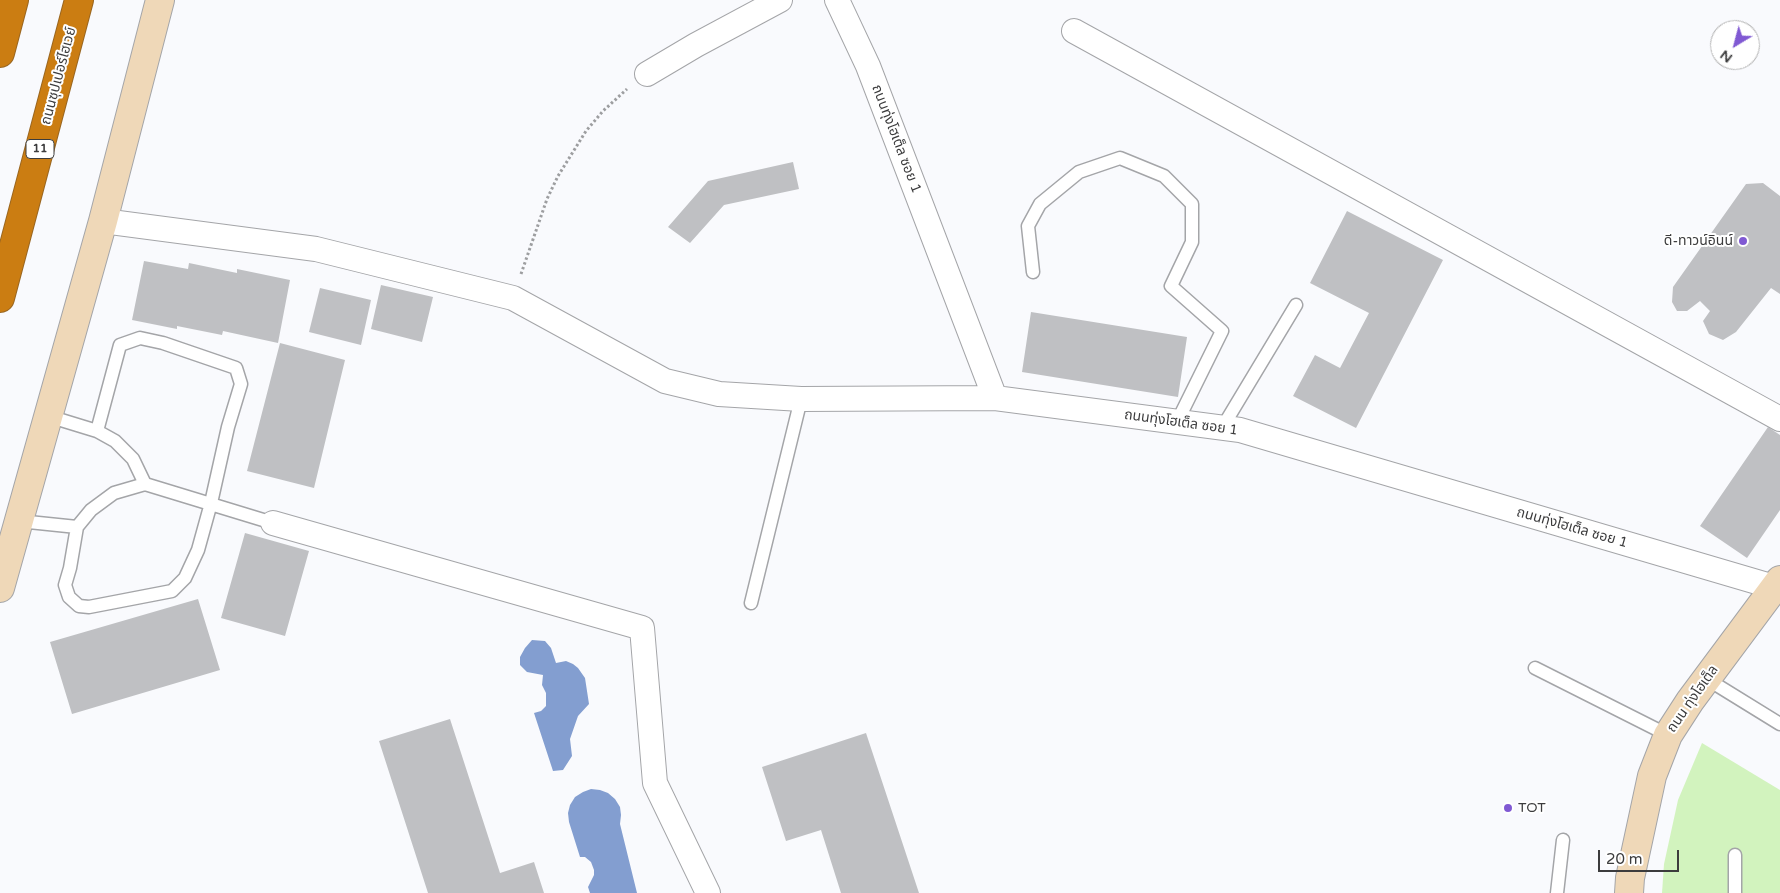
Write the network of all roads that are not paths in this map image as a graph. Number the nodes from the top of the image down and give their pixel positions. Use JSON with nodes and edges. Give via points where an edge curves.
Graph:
{"nodes":[{"id":1,"x":14,"y":0,"type":"edge"},
{"id":2,"x":79,"y":0,"type":"edge"},
{"id":3,"x":160,"y":0,"type":"edge"},
{"id":4,"x":780,"y":0,"type":"edge"},
{"id":5,"x":837,"y":0,"type":"edge"},
{"id":6,"x":1074,"y":31,"type":"dead end"},
{"id":7,"x":0,"y":53,"type":"edge"},
{"id":8,"x":647,"y":74,"type":"road end"},
{"id":9,"x":103,"y":221,"type":"junction"},
{"id":10,"x":1033,"y":272,"type":"dead end"},
{"id":11,"x":0,"y":298,"type":"edge"},
{"id":12,"x":1296,"y":305,"type":"dead end"},
{"id":13,"x":996,"y":398,"type":"junction"},
{"id":14,"x":801,"y":399,"type":"junction"},
{"id":15,"x":48,"y":416,"type":"junction"},
{"id":16,"x":1780,"y":419,"type":"edge"},
{"id":17,"x":1177,"y":422,"type":"junction"},
{"id":18,"x":1222,"y":428,"type":"junction"},
{"id":19,"x":97,"y":431,"type":"junction"},
{"id":20,"x":145,"y":484,"type":"junction"},
{"id":21,"x":211,"y":503,"type":"junction"},
{"id":22,"x":19,"y":521,"type":"junction"},
{"id":23,"x":274,"y":524,"type":"joint"},
{"id":24,"x":76,"y":527,"type":"junction"},
{"id":25,"x":1777,"y":583,"type":"edge"},
{"id":26,"x":0,"y":588,"type":"edge"},
{"id":27,"x":751,"y":603,"type":"dead end"},
{"id":28,"x":1535,"y":668,"type":"dead end"},
{"id":29,"x":1707,"y":679,"type":"junction"},
{"id":30,"x":1780,"y":724,"type":"edge"},
{"id":31,"x":1668,"y":735,"type":"junction"},
{"id":32,"x":1563,"y":840,"type":"dead end"},
{"id":33,"x":1735,"y":855,"type":"dead end"},
{"id":34,"x":708,"y":893,"type":"edge"},
{"id":35,"x":1557,"y":893,"type":"edge"},
{"id":36,"x":1629,"y":893,"type":"edge"},
{"id":37,"x":1735,"y":893,"type":"edge"}],
"edges":[{"from":1,"to":7,"type":"highway"},
{"from":2,"to":11,"type":"highway","name":"ถนนซุปเปอร์ไฮเวย์","number":"11"},
{"from":3,"to":9,"type":"main road"},
{"from":4,"to":8,"type":"street"},
{"from":5,"to":13,"type":"street","name":"ถนนทุ่งโฮเต็ล ซอย 1","via":[[868,66]]},
{"from":6,"to":16,"type":"street"},
{"from":9,"to":14,"type":"street","via":[[316,249],[513,298],[665,381],[718,394]]},
{"from":9,"to":15,"type":"main road"},
{"from":10,"to":17,"type":"lane","via":[[1028,226],[1040,204],[1079,172],[1120,158],[1164,176],[1192,204],[1192,242],[1171,286],[1222,331]]},
{"from":12,"to":18,"type":"lane"},
{"from":13,"to":14,"type":"street"},
{"from":13,"to":17,"type":"street","name":"ถนนทุ่งโฮเต็ล ซอย 1"},
{"from":14,"to":27,"type":"lane"},
{"from":15,"to":19,"type":"lane"},
{"from":15,"to":22,"type":"main road"},
{"from":17,"to":18,"type":"street","name":"ถนนทุ่งโฮเต็ล ซอย 1"},
{"from":18,"to":25,"type":"street","name":"ถนนทุ่งโฮเต็ล ซอย 1","via":[[1240,430]]},
{"from":19,"to":20,"type":"lane","via":[[133,459]]},
{"from":19,"to":21,"type":"lane","via":[[120,345],[140,338],[236,368],[242,384],[228,427]]},
{"from":20,"to":21,"type":"lane"},
{"from":20,"to":24,"type":"lane","via":[[114,493],[91,510]]},
{"from":21,"to":23,"type":"lane"},
{"from":21,"to":24,"type":"lane","via":[[198,550],[185,578],[172,591],[89,607],[79,606],[69,597],[65,585]]},
{"from":22,"to":24,"type":"lane"},
{"from":22,"to":26,"type":"main road"},
{"from":23,"to":34,"type":"street","via":[[642,628],[655,783]]},
{"from":25,"to":29,"type":"main road","name":"ถนน ทุ่งโฮเต็ล"},
{"from":28,"to":31,"type":"lane"},
{"from":29,"to":30,"type":"lane"},
{"from":29,"to":31,"type":"main road","name":"ถนน ทุ่งโฮเต็ล"},
{"from":31,"to":36,"type":"main road","name":"ถนน ทุ่งโฮเต็ล","via":[[1652,776]]},
{"from":32,"to":35,"type":"lane"},
{"from":33,"to":37,"type":"lane"}]}
